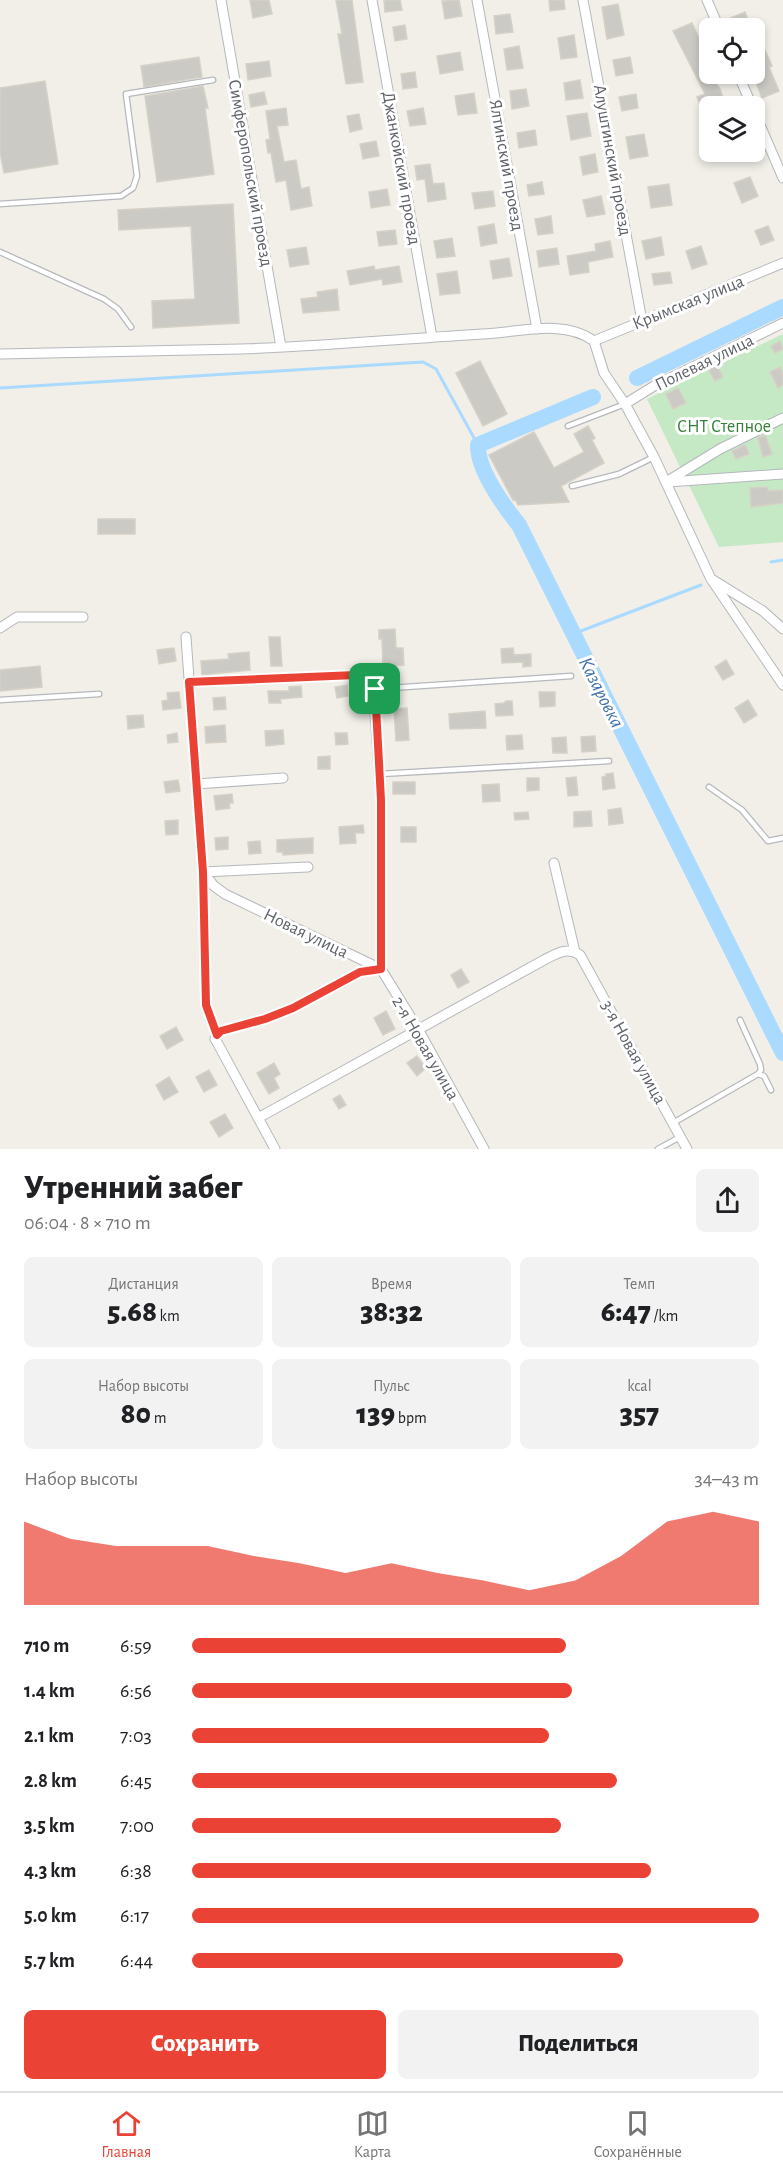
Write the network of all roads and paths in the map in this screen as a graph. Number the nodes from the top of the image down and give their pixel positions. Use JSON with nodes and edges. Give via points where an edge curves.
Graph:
{"nodes":[{"id":1,"x":221,"y":0,"type":"edge"},
{"id":2,"x":372,"y":0,"type":"edge"},
{"id":3,"x":477,"y":0,"type":"edge"},
{"id":4,"x":583,"y":0,"type":"edge"},
{"id":5,"x":707,"y":0,"type":"edge"},
{"id":6,"x":715,"y":18,"type":"edge"},
{"id":7,"x":213,"y":80,"type":"dead end"},
{"id":8,"x":765,"y":136,"type":"edge"},
{"id":9,"x":783,"y":178,"type":"edge"},
{"id":10,"x":0,"y":204,"type":"edge"},
{"id":11,"x":0,"y":252,"type":"edge"},
{"id":12,"x":783,"y":263,"type":"edge"},
{"id":13,"x":642,"y":321,"type":"junction"},
{"id":14,"x":783,"y":323,"type":"edge"},
{"id":15,"x":131,"y":327,"type":"dead end"},
{"id":16,"x":537,"y":329,"type":"junction"},
{"id":17,"x":432,"y":337,"type":"junction"},
{"id":18,"x":594,"y":341,"type":"junction"},
{"id":19,"x":281,"y":347,"type":"junction"},
{"id":20,"x":0,"y":354,"type":"edge"},
{"id":21,"x":625,"y":404,"type":"junction"},
{"id":22,"x":783,"y":418,"type":"edge"},
{"id":23,"x":568,"y":426,"type":"dead end"},
{"id":24,"x":654,"y":457,"type":"junction"},
{"id":25,"x":783,"y":474,"type":"edge"},
{"id":26,"x":666,"y":482,"type":"junction"},
{"id":27,"x":572,"y":486,"type":"dead end"},
{"id":28,"x":711,"y":579,"type":"junction"},
{"id":29,"x":83,"y":617,"type":"dead end"},
{"id":30,"x":0,"y":628,"type":"edge"},
{"id":31,"x":783,"y":629,"type":"edge"},
{"id":32,"x":186,"y":637,"type":"dead end"},
{"id":33,"x":571,"y":676,"type":"dead end"},
{"id":34,"x":189,"y":682,"type":"junction"},
{"id":35,"x":783,"y":685,"type":"edge"},
{"id":36,"x":375,"y":689,"type":"junction"},
{"id":37,"x":99,"y":694,"type":"dead end"},
{"id":38,"x":0,"y":700,"type":"edge"},
{"id":39,"x":609,"y":761,"type":"dead end"},
{"id":40,"x":380,"y":774,"type":"junction"},
{"id":41,"x":283,"y":778,"type":"dead end"},
{"id":42,"x":196,"y":784,"type":"junction"},
{"id":43,"x":709,"y":787,"type":"dead end"},
{"id":44,"x":783,"y":838,"type":"edge"},
{"id":45,"x":554,"y":863,"type":"dead end"},
{"id":46,"x":308,"y":867,"type":"dead end"},
{"id":47,"x":203,"y":872,"type":"junction"},
{"id":48,"x":578,"y":954,"type":"junction"},
{"id":49,"x":381,"y":969,"type":"junction"},
{"id":50,"x":740,"y":1020,"type":"dead end"},
{"id":51,"x":418,"y":1029,"type":"junction"},
{"id":52,"x":217,"y":1035,"type":"junction"},
{"id":53,"x":759,"y":1074,"type":"junction"},
{"id":54,"x":771,"y":1090,"type":"dead end"},
{"id":55,"x":258,"y":1118,"type":"junction"},
{"id":56,"x":673,"y":1123,"type":"junction"},
{"id":57,"x":681,"y":1137,"type":"junction"},
{"id":58,"x":275,"y":1149,"type":"edge"},
{"id":59,"x":484,"y":1149,"type":"edge"},
{"id":60,"x":658,"y":1149,"type":"edge"},
{"id":61,"x":687,"y":1149,"type":"edge"}],
"edges":[{"from":1,"to":19,"type":"street","name":"Симферопольский проезд"},
{"from":2,"to":17,"type":"street","name":"Джанкойский проезд"},
{"from":3,"to":16,"type":"street","name":"Ялтинский проезд"},
{"from":4,"to":13,"type":"street","name":"Алуштинский проезд"},
{"from":5,"to":6,"type":"street"},
{"from":7,"to":10,"type":"lane","via":[[126,94],[137,176],[133,188],[122,196]]},
{"from":8,"to":9,"type":"street"},
{"from":11,"to":15,"type":"lane","via":[[104,298]]},
{"from":12,"to":13,"type":"street","name":"Крымская улица"},
{"from":13,"to":18,"type":"street","name":"Крымская улица"},
{"from":14,"to":21,"type":"street","name":"Полевая улица"},
{"from":16,"to":17,"type":"street"},
{"from":16,"to":18,"type":"street","via":[[571,331]]},
{"from":17,"to":19,"type":"street"},
{"from":18,"to":21,"type":"street","via":[[604,373]]},
{"from":19,"to":20,"type":"street"},
{"from":21,"to":23,"type":"lane"},
{"from":21,"to":24,"type":"street"},
{"from":22,"to":26,"type":"street","via":[[720,449]]},
{"from":24,"to":26,"type":"street"},
{"from":24,"to":27,"type":"lane","via":[[619,474]]},
{"from":25,"to":26,"type":"street"},
{"from":26,"to":28,"type":"street"},
{"from":28,"to":31,"type":"street","via":[[763,611]]},
{"from":28,"to":35,"type":"street"},
{"from":29,"to":30,"type":"street","via":[[17,617]]},
{"from":32,"to":34,"type":"street"},
{"from":33,"to":36,"type":"lane"},
{"from":34,"to":36,"type":"street","via":[[356,675],[369,679]]},
{"from":34,"to":42,"type":"street"},
{"from":36,"to":40,"type":"street"},
{"from":37,"to":38,"type":"lane"},
{"from":39,"to":40,"type":"lane"},
{"from":40,"to":49,"type":"street"},
{"from":41,"to":42,"type":"street"},
{"from":42,"to":47,"type":"street"},
{"from":43,"to":44,"type":"lane","via":[[742,810],[768,841]]},
{"from":45,"to":48,"type":"street","name":"3-я Новая улица"},
{"from":46,"to":47,"type":"street"},
{"from":47,"to":49,"type":"street","name":"Новая улица","via":[[225,894]]},
{"from":47,"to":52,"type":"lane","via":[[206,1005]]},
{"from":48,"to":51,"type":"street","via":[[558,953]]},
{"from":48,"to":56,"type":"street","name":"3-я Новая улица"},
{"from":49,"to":51,"type":"street","name":"2-я Новая улица"},
{"from":49,"to":52,"type":"street","name":"Новая улица","via":[[360,972],[293,1008]]},
{"from":50,"to":53,"type":"lane","via":[[760,1064]]},
{"from":51,"to":55,"type":"street"},
{"from":51,"to":59,"type":"street","name":"2-я Новая улица"},
{"from":52,"to":55,"type":"street","via":[[215,1039]]},
{"from":53,"to":54,"type":"lane"},
{"from":53,"to":56,"type":"lane"},
{"from":55,"to":58,"type":"street"},
{"from":56,"to":57,"type":"street","name":"3-я Новая улица"},
{"from":57,"to":60,"type":"lane"},
{"from":57,"to":61,"type":"street","name":"3-я Новая улица"}]}
